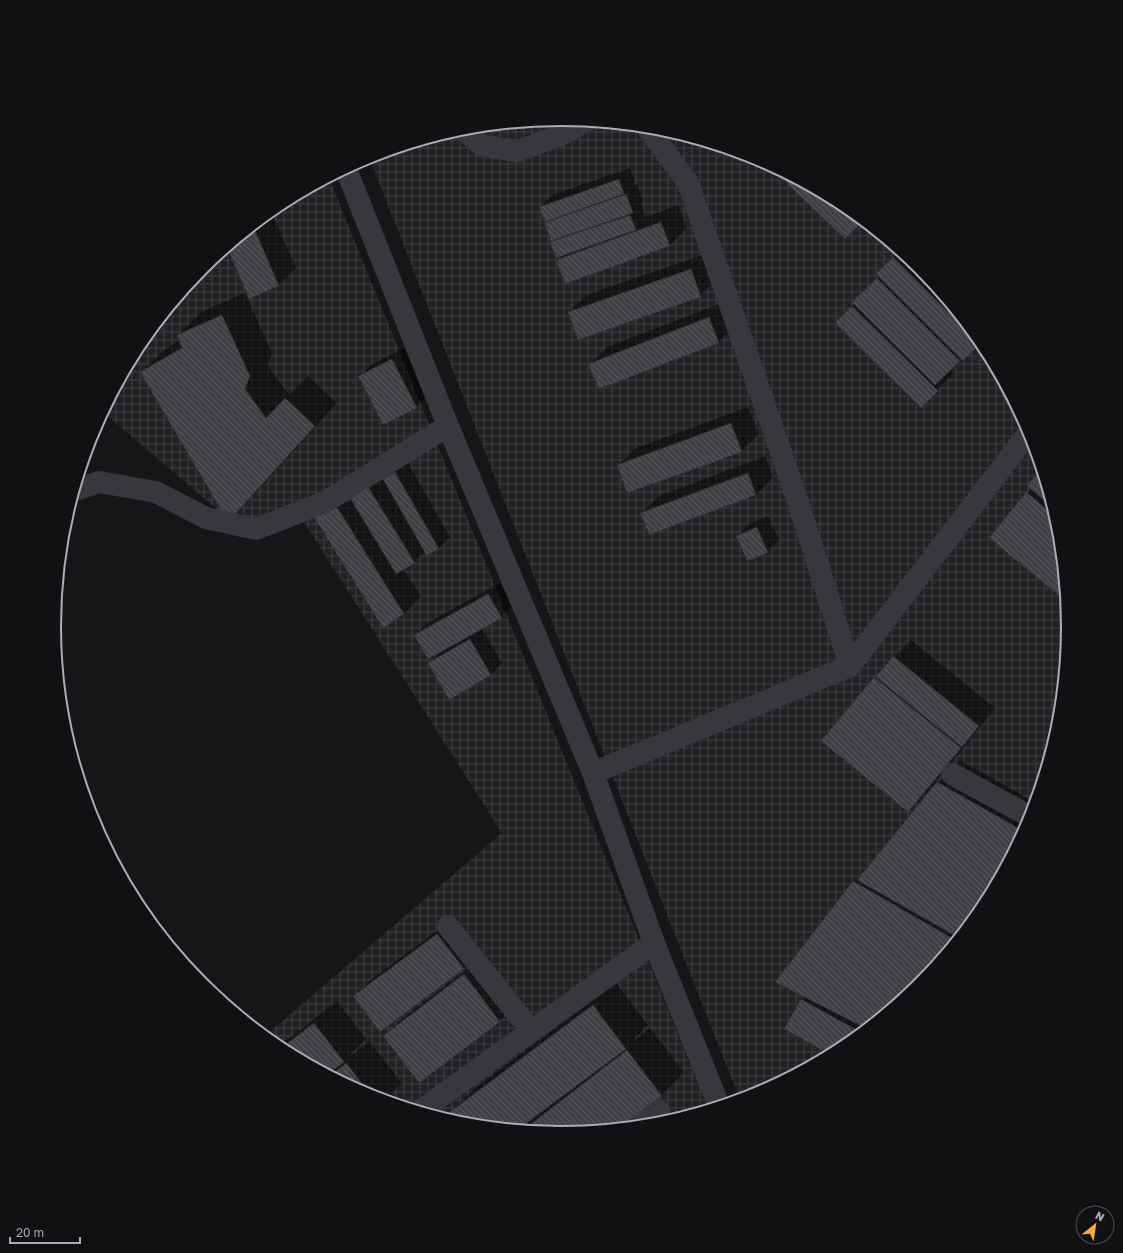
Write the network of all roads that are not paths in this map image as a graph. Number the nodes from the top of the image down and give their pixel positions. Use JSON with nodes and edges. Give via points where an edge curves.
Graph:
{"nodes":[{"id":1,"x":576,"y":126,"type":"edge"},
{"id":2,"x":469,"y":135,"type":"edge"},
{"id":3,"x":652,"y":135,"type":"edge"},
{"id":4,"x":348,"y":174,"type":"edge"},
{"id":5,"x":448,"y":426,"type":"junction"},
{"id":6,"x":1025,"y":438,"type":"edge"},
{"id":7,"x":81,"y":488,"type":"edge"},
{"id":8,"x":850,"y":666,"type":"junction"},
{"id":9,"x":593,"y":773,"type":"junction"},
{"id":10,"x":952,"y":774,"type":"dead end"},
{"id":11,"x":1026,"y":814,"type":"edge"},
{"id":12,"x":448,"y":926,"type":"dead end"},
{"id":13,"x":654,"y":943,"type":"junction"},
{"id":14,"x":531,"y":1031,"type":"junction"},
{"id":15,"x":717,"y":1102,"type":"edge"},
{"id":16,"x":425,"y":1108,"type":"edge"},
{"id":17,"x":659,"y":1111,"type":"dead end"},
{"id":18,"x":648,"y":1119,"type":"edge"}],
"edges":[{"from":1,"to":2,"type":"street","via":[[559,136],[517,151],[483,146]]},
{"from":3,"to":8,"type":"street","via":[[688,183],[798,502]]},
{"from":4,"to":5,"type":"street"},
{"from":5,"to":7,"type":"street","via":[[324,502],[256,529],[206,518],[156,492],[99,482]]},
{"from":5,"to":9,"type":"street"},
{"from":6,"to":8,"type":"street"},
{"from":8,"to":9,"type":"street"},
{"from":9,"to":13,"type":"street"},
{"from":10,"to":11,"type":"street"},
{"from":12,"to":14,"type":"street"},
{"from":13,"to":14,"type":"street"},
{"from":13,"to":15,"type":"street"},
{"from":14,"to":16,"type":"street"},
{"from":17,"to":18,"type":"street"}]}
